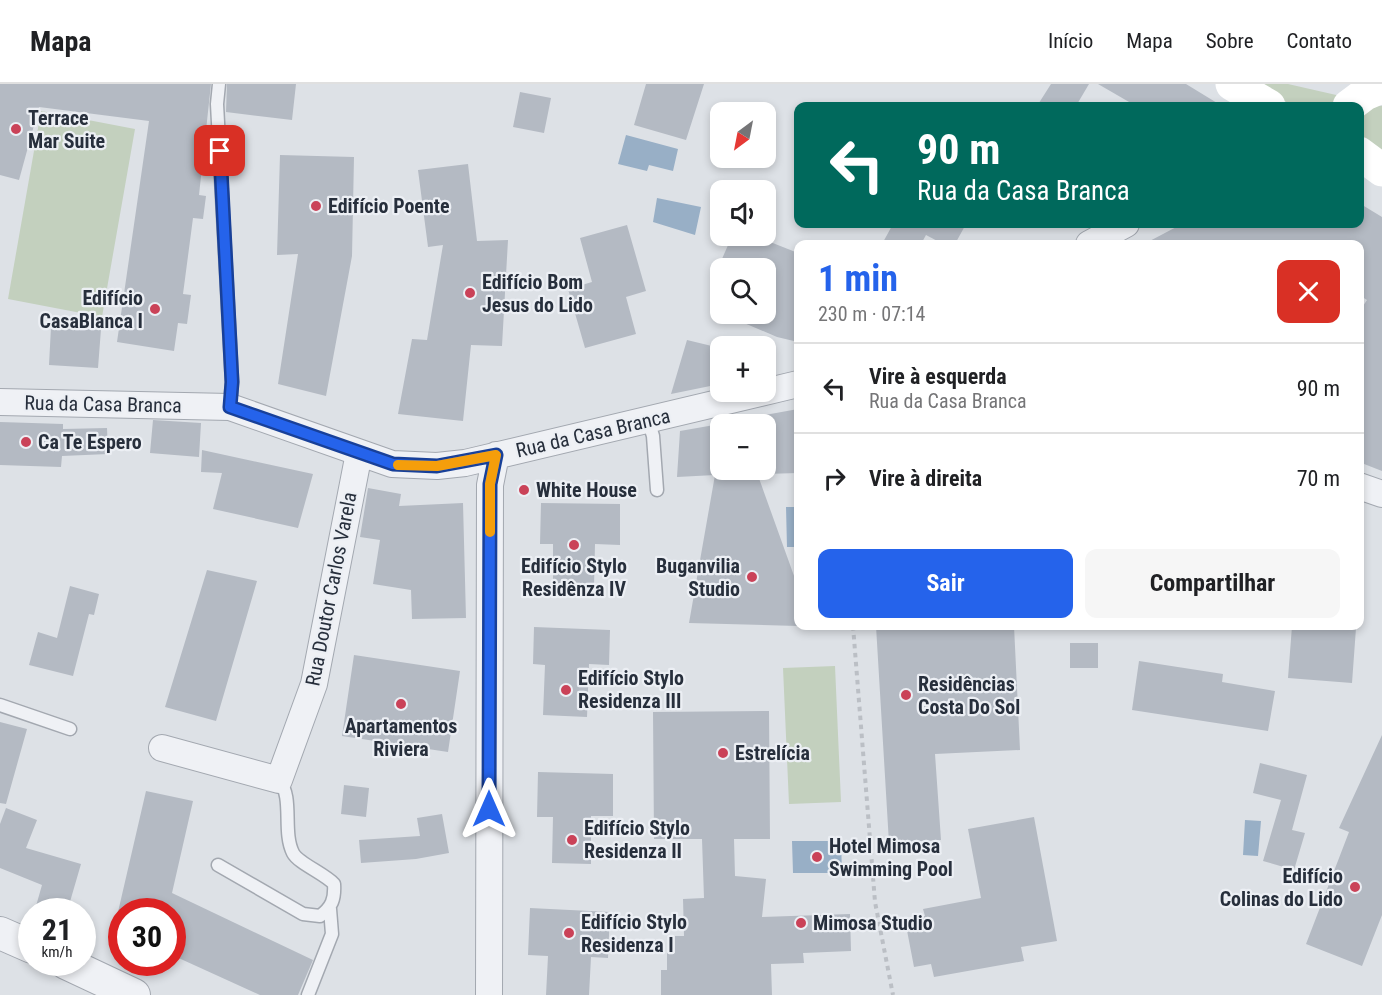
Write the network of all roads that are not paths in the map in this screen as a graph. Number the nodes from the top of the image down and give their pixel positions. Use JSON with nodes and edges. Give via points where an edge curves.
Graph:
{"nodes":[{"id":1,"x":219,"y":84,"type":"edge"},
{"id":2,"x":1233,"y":84,"type":"edge"},
{"id":3,"x":1374,"y":87,"type":"edge"},
{"id":4,"x":1262,"y":102,"type":"edge"},
{"id":5,"x":1354,"y":102,"type":"edge"},
{"id":6,"x":1364,"y":157,"type":"edge"},
{"id":7,"x":1364,"y":166,"type":"edge"},
{"id":8,"x":1382,"y":170,"type":"edge"},
{"id":9,"x":1382,"y":177,"type":"edge"},
{"id":10,"x":1119,"y":228,"type":"edge"},
{"id":11,"x":1096,"y":240,"type":"edge"},
{"id":12,"x":794,"y":385,"type":"edge"},
{"id":13,"x":0,"y":402,"type":"edge"},
{"id":14,"x":230,"y":407,"type":"junction"},
{"id":15,"x":648,"y":420,"type":"junction"},
{"id":16,"x":359,"y":453,"type":"junction"},
{"id":17,"x":496,"y":455,"type":"junction"},
{"id":18,"x":1364,"y":488,"type":"edge"},
{"id":19,"x":657,"y":490,"type":"dead end"},
{"id":20,"x":1382,"y":494,"type":"edge"},
{"id":21,"x":0,"y":705,"type":"edge"},
{"id":22,"x":70,"y":729,"type":"dead end"},
{"id":23,"x":162,"y":747,"type":"dead end"},
{"id":24,"x":279,"y":780,"type":"junction"},
{"id":25,"x":218,"y":865,"type":"dead end"},
{"id":26,"x":330,"y":909,"type":"junction"},
{"id":27,"x":0,"y":933,"type":"edge"},
{"id":28,"x":18,"y":941,"type":"edge"},
{"id":29,"x":94,"y":976,"type":"edge"},
{"id":30,"x":134,"y":995,"type":"edge"},
{"id":31,"x":308,"y":995,"type":"edge"},
{"id":32,"x":489,"y":995,"type":"edge"}],
"edges":[{"from":1,"to":14,"type":"lane"},
{"from":2,"to":4,"type":"main road"},
{"from":3,"to":5,"type":"main road"},
{"from":6,"to":8,"type":"main road"},
{"from":7,"to":9,"type":"main road"},
{"from":10,"to":11,"type":"street"},
{"from":12,"to":15,"type":"street","name":"Rua da Casa Branca"},
{"from":13,"to":14,"type":"street","name":"Rua da Casa Branca"},
{"from":14,"to":16,"type":"street","name":"Rua da Casa Branca"},
{"from":15,"to":17,"type":"street","name":"Rua da Casa Branca"},
{"from":15,"to":19,"type":"lane"},
{"from":16,"to":17,"type":"street","name":"Rua da Casa Branca","via":[[412,467],[465,463]]},
{"from":16,"to":24,"type":"street","name":"Rua Doutor Carlos Varela","via":[[315,684]]},
{"from":17,"to":32,"type":"street","via":[[490,484]]},
{"from":18,"to":20,"type":"street"},
{"from":21,"to":22,"type":"lane"},
{"from":23,"to":24,"type":"street"},
{"from":24,"to":26,"type":"lane","via":[[285,787],[286,836],[294,856],[325,874],[334,884]]},
{"from":25,"to":26,"type":"lane","via":[[303,914],[320,916]]},
{"from":26,"to":31,"type":"lane","via":[[332,934]]},
{"from":27,"to":28,"type":"street"},
{"from":29,"to":30,"type":"street"}]}
